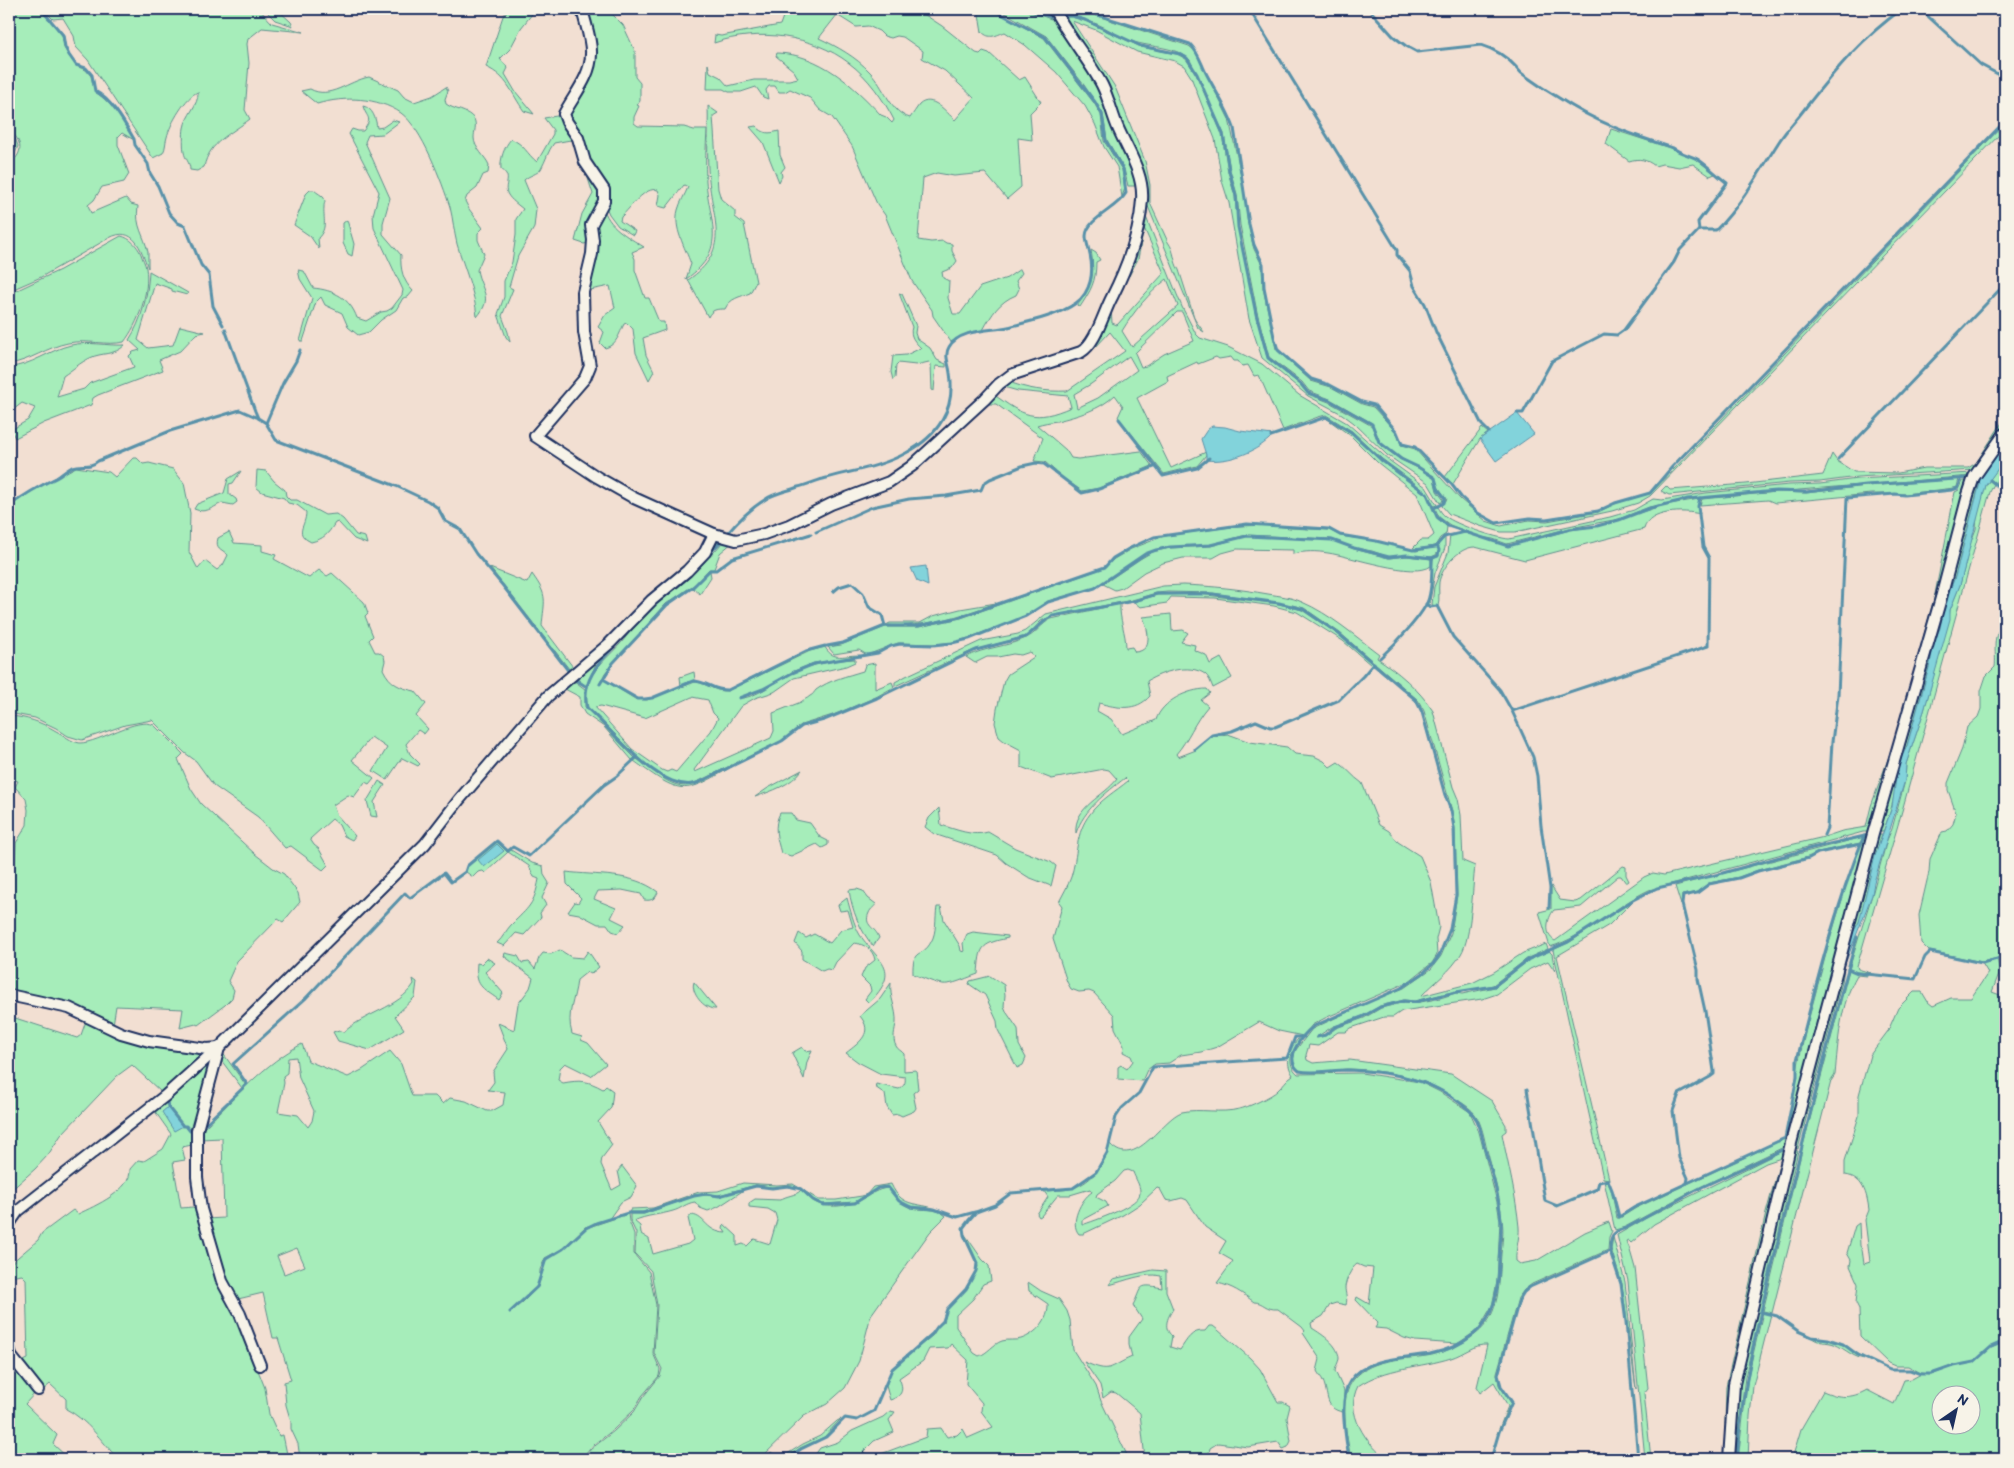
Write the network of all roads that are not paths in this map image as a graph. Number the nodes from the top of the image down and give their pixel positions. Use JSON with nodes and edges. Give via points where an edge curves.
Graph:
{"nodes":[{"id":1,"x":582,"y":9,"type":"edge"},
{"id":2,"x":1051,"y":9,"type":"edge"},
{"id":3,"x":2005,"y":433,"type":"edge"},
{"id":4,"x":714,"y":534,"type":"junction"},
{"id":5,"x":9,"y":995,"type":"edge"},
{"id":6,"x":218,"y":1048,"type":"junction"},
{"id":7,"x":9,"y":1224,"type":"edge"},
{"id":8,"x":9,"y":1348,"type":"edge"},
{"id":9,"x":260,"y":1365,"type":"dead end"},
{"id":10,"x":38,"y":1390,"type":"dead end"},
{"id":11,"x":1729,"y":1459,"type":"edge"}],
"edges":[{"from":1,"to":4,"type":"street","via":[[592,52],[590,64],[564,114],[578,138],[585,162],[604,190],[604,201],[591,225],[592,254],[582,312],[590,366],[585,378],[535,436],[624,492]]},
{"from":2,"to":4,"type":"street","via":[[1102,85],[1138,170],[1142,192],[1128,264],[1088,348],[1011,375],[912,466],[889,482],[764,534],[736,540]]},
{"from":3,"to":11,"type":"street","via":[[1973,480],[1873,834],[1791,1143],[1734,1384]]},
{"from":4,"to":6,"type":"street","via":[[705,552],[687,571],[548,696],[425,844]]},
{"from":5,"to":6,"type":"street","via":[[69,1008],[121,1033],[148,1041]]},
{"from":6,"to":7,"type":"street","via":[[165,1096],[18,1211]]},
{"from":6,"to":9,"type":"street","via":[[198,1130],[201,1209],[222,1281],[240,1314]]},
{"from":8,"to":10,"type":"street","via":[[11,1356]]}]}
